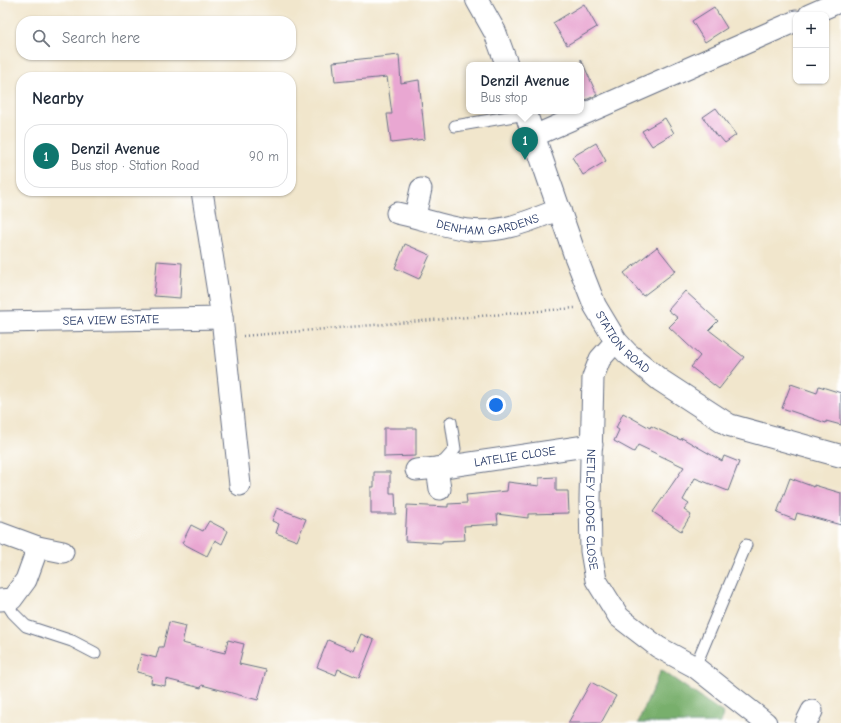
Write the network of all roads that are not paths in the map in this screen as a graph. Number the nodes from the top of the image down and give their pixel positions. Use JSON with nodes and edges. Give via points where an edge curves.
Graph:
{"nodes":[{"id":1,"x":841,"y":1,"type":"edge"},
{"id":2,"x":482,"y":2,"type":"edge"},
{"id":3,"x":816,"y":12,"type":"edge"},
{"id":4,"x":793,"y":22,"type":"edge"},
{"id":5,"x":506,"y":62,"type":"edge"},
{"id":6,"x":521,"y":114,"type":"edge"},
{"id":7,"x":526,"y":114,"type":"edge"},
{"id":8,"x":455,"y":126,"type":"dead end"},
{"id":9,"x":534,"y":136,"type":"junction"},
{"id":10,"x":422,"y":189,"type":"dead end"},
{"id":11,"x":203,"y":196,"type":"edge"},
{"id":12,"x":560,"y":209,"type":"junction"},
{"id":13,"x":0,"y":322,"type":"edge"},
{"id":14,"x":223,"y":328,"type":"junction"},
{"id":15,"x":616,"y":341,"type":"junction"},
{"id":16,"x":451,"y":422,"type":"dead end"},
{"id":17,"x":592,"y":445,"type":"junction"},
{"id":18,"x":841,"y":456,"type":"edge"},
{"id":19,"x":416,"y":470,"type":"dead end"},
{"id":20,"x":439,"y":479,"type":"junction"},
{"id":21,"x":240,"y":485,"type":"dead end"},
{"id":22,"x":0,"y":533,"type":"edge"},
{"id":23,"x":746,"y":545,"type":"dead end"},
{"id":24,"x":38,"y":547,"type":"junction"},
{"id":25,"x":64,"y":552,"type":"dead end"},
{"id":26,"x":2,"y":599,"type":"edge"},
{"id":27,"x":95,"y":653,"type":"dead end"},
{"id":28,"x":696,"y":667,"type":"junction"},
{"id":29,"x":766,"y":723,"type":"edge"}],
"edges":[{"from":1,"to":3,"type":"street"},
{"from":2,"to":5,"type":"street"},
{"from":4,"to":9,"type":"street"},
{"from":6,"to":8,"type":"lane"},
{"from":7,"to":9,"type":"street","name":"STATION ROAD"},
{"from":9,"to":12,"type":"street","name":"STATION ROAD"},
{"from":10,"to":12,"type":"street","name":"DENHAM GARDENS","via":[[406,214],[469,230],[496,230],[522,224]]},
{"from":11,"to":14,"type":"street"},
{"from":12,"to":15,"type":"street","name":"STATION ROAD","via":[[595,306]]},
{"from":13,"to":14,"type":"street","name":"SEA VIEW ESTATE"},
{"from":14,"to":21,"type":"street"},
{"from":15,"to":17,"type":"street","name":"NETLEY LODGE CLOSE","via":[[600,359],[593,377]]},
{"from":15,"to":18,"type":"street","name":"STATION ROAD","via":[[660,380],[729,425]]},
{"from":16,"to":20,"type":"lane","via":[[455,449]]},
{"from":17,"to":20,"type":"street","name":"LATELIE CLOSE"},
{"from":17,"to":28,"type":"street","name":"NETLEY LODGE CLOSE","via":[[591,551],[596,580],[619,617],[658,647]]},
{"from":19,"to":20,"type":"street","name":"LATELIE CLOSE"},
{"from":22,"to":24,"type":"street"},
{"from":23,"to":28,"type":"lane"},
{"from":24,"to":25,"type":"street"},
{"from":24,"to":26,"type":"street","via":[[26,580],[12,599]]},
{"from":26,"to":27,"type":"lane","via":[[26,626],[72,641]]},
{"from":28,"to":29,"type":"street","name":"NETLEY LODGE CLOSE"}]}
